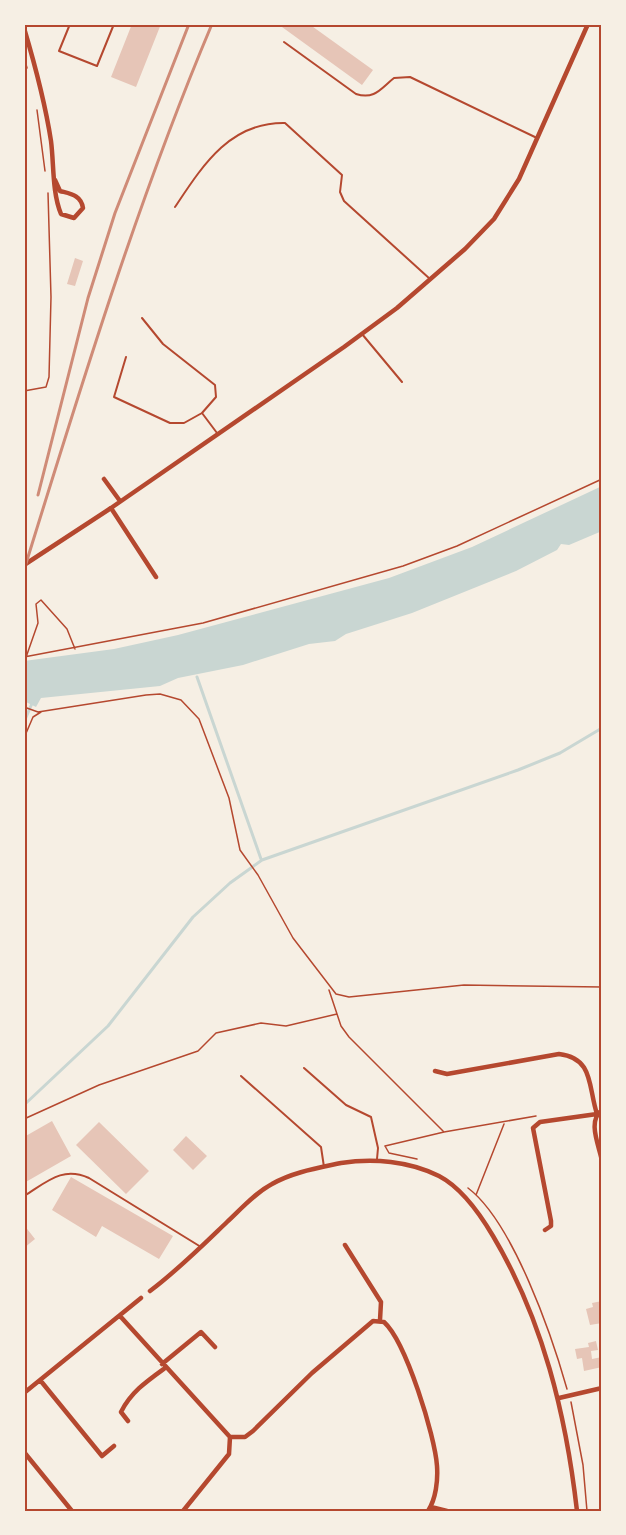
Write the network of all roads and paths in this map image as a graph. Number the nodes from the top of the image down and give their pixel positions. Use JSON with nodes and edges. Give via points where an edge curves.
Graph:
{"nodes":[{"id":1,"x":70,"y":24,"type":"edge"},
{"id":2,"x":114,"y":24,"type":"edge"},
{"id":3,"x":588,"y":24,"type":"edge"},
{"id":4,"x":24,"y":28,"type":"edge"},
{"id":5,"x":284,"y":42,"type":"dead end"},
{"id":6,"x":24,"y":57,"type":"edge"},
{"id":7,"x":28,"y":73,"type":"dead end"},
{"id":8,"x":37,"y":108,"type":"dead end"},
{"id":9,"x":537,"y":138,"type":"junction"},
{"id":10,"x":46,"y":174,"type":"dead end"},
{"id":11,"x":55,"y":180,"type":"junction"},
{"id":12,"x":47,"y":186,"type":"dead end"},
{"id":13,"x":71,"y":194,"type":"junction"},
{"id":14,"x":175,"y":207,"type":"dead end"},
{"id":15,"x":59,"y":208,"type":"junction"},
{"id":16,"x":430,"y":279,"type":"junction"},
{"id":17,"x":142,"y":318,"type":"dead end"},
{"id":18,"x":362,"y":334,"type":"junction"},
{"id":19,"x":126,"y":357,"type":"dead end"},
{"id":20,"x":402,"y":382,"type":"dead end"},
{"id":21,"x":24,"y":391,"type":"edge"},
{"id":22,"x":202,"y":413,"type":"junction"},
{"id":23,"x":217,"y":433,"type":"junction"},
{"id":24,"x":104,"y":479,"type":"dead end"},
{"id":25,"x":602,"y":479,"type":"edge"},
{"id":26,"x":120,"y":501,"type":"junction"},
{"id":27,"x":111,"y":508,"type":"junction"},
{"id":28,"x":24,"y":565,"type":"edge"},
{"id":29,"x":156,"y":577,"type":"dead end"},
{"id":30,"x":75,"y":649,"type":"junction"},
{"id":31,"x":24,"y":657,"type":"edge"},
{"id":32,"x":24,"y":663,"type":"edge"},
{"id":33,"x":24,"y":707,"type":"edge"},
{"id":34,"x":42,"y":711,"type":"junction"},
{"id":35,"x":24,"y":738,"type":"edge"},
{"id":36,"x":328,"y":987,"type":"junction"},
{"id":37,"x":602,"y":987,"type":"edge"},
{"id":38,"x":341,"y":997,"type":"junction"},
{"id":39,"x":333,"y":1001,"type":"junction"},
{"id":40,"x":337,"y":1014,"type":"junction"},
{"id":41,"x":304,"y":1068,"type":"dead end"},
{"id":42,"x":435,"y":1071,"type":"dead end"},
{"id":43,"x":241,"y":1076,"type":"dead end"},
{"id":44,"x":602,"y":1110,"type":"edge"},
{"id":45,"x":597,"y":1114,"type":"junction"},
{"id":46,"x":538,"y":1116,"type":"dead end"},
{"id":47,"x":24,"y":1119,"type":"edge"},
{"id":48,"x":505,"y":1122,"type":"junction"},
{"id":49,"x":444,"y":1132,"type":"junction"},
{"id":50,"x":378,"y":1148,"type":"junction"},
{"id":51,"x":377,"y":1159,"type":"junction"},
{"id":52,"x":602,"y":1161,"type":"edge"},
{"id":53,"x":324,"y":1167,"type":"junction"},
{"id":54,"x":476,"y":1195,"type":"dead end"},
{"id":55,"x":24,"y":1196,"type":"edge"},
{"id":56,"x":545,"y":1230,"type":"dead end"},
{"id":57,"x":345,"y":1245,"type":"dead end"},
{"id":58,"x":201,"y":1247,"type":"junction"},
{"id":59,"x":150,"y":1291,"type":"dead end"},
{"id":60,"x":141,"y":1298,"type":"dead end"},
{"id":61,"x":120,"y":1316,"type":"junction"},
{"id":62,"x":380,"y":1320,"type":"junction"},
{"id":63,"x":215,"y":1347,"type":"dead end"},
{"id":64,"x":163,"y":1366,"type":"junction"},
{"id":65,"x":40,"y":1380,"type":"junction"},
{"id":66,"x":602,"y":1388,"type":"edge"},
{"id":67,"x":24,"y":1393,"type":"edge"},
{"id":68,"x":569,"y":1395,"type":"junction"},
{"id":69,"x":559,"y":1398,"type":"junction"},
{"id":70,"x":128,"y":1421,"type":"dead end"},
{"id":71,"x":230,"y":1437,"type":"junction"},
{"id":72,"x":114,"y":1446,"type":"dead end"},
{"id":73,"x":24,"y":1452,"type":"edge"},
{"id":74,"x":430,"y":1509,"type":"edge"},
{"id":75,"x":72,"y":1511,"type":"edge"},
{"id":76,"x":183,"y":1511,"type":"edge"},
{"id":77,"x":447,"y":1511,"type":"edge"},
{"id":78,"x":577,"y":1511,"type":"edge"},
{"id":79,"x":587,"y":1511,"type":"edge"}],
"edges":[{"from":1,"to":2,"type":"lane","via":[[59,51],[97,66]]},
{"from":3,"to":9,"type":"street"},
{"from":4,"to":11,"type":"street","via":[[45,105]]},
{"from":5,"to":9,"type":"lane","via":[[356,94],[376,94],[394,78],[410,77]]},
{"from":6,"to":7,"type":"path"},
{"from":8,"to":10,"type":"path"},
{"from":9,"to":16,"type":"street","via":[[519,179],[494,219]]},
{"from":11,"to":13,"type":"street","via":[[60,191]]},
{"from":11,"to":15,"type":"street"},
{"from":12,"to":21,"type":"path","via":[[51,250],[49,377],[46,387]]},
{"from":13,"to":15,"type":"street","via":[[60,201]]},
{"from":13,"to":15,"type":"street","via":[[82,201],[80,214],[67,218]]},
{"from":14,"to":16,"type":"lane","via":[[206,162],[229,139],[258,126],[285,123],[342,176],[340,192],[344,201]]},
{"from":16,"to":18,"type":"street"},
{"from":17,"to":22,"type":"lane","via":[[163,344],[215,385],[216,398]]},
{"from":18,"to":20,"type":"lane"},
{"from":18,"to":23,"type":"street"},
{"from":19,"to":22,"type":"lane","via":[[114,397],[170,423],[184,423]]},
{"from":22,"to":23,"type":"lane"},
{"from":23,"to":26,"type":"street"},
{"from":24,"to":26,"type":"street"},
{"from":25,"to":30,"type":"path","via":[[457,546],[403,566],[203,624]]},
{"from":26,"to":27,"type":"street"},
{"from":27,"to":28,"type":"street"},
{"from":27,"to":29,"type":"street"},
{"from":30,"to":31,"type":"path"},
{"from":30,"to":32,"type":"path","via":[[67,629],[41,600],[36,604],[38,623]]},
{"from":33,"to":34,"type":"path"},
{"from":34,"to":35,"type":"path","via":[[33,717]]},
{"from":34,"to":36,"type":"path","via":[[146,694],[181,700],[199,719],[215,756],[234,813],[237,842],[245,858]]},
{"from":36,"to":38,"type":"path"},
{"from":36,"to":39,"type":"path"},
{"from":37,"to":38,"type":"path","via":[[464,985]]},
{"from":38,"to":39,"type":"path"},
{"from":39,"to":40,"type":"path"},
{"from":40,"to":47,"type":"path","via":[[286,1026],[261,1023],[216,1033],[198,1051],[99,1085]]},
{"from":40,"to":49,"type":"path","via":[[356,1045]]},
{"from":41,"to":50,"type":"lane","via":[[346,1105],[371,1117]]},
{"from":42,"to":45,"type":"street","via":[[447,1074],[543,1055],[571,1055],[587,1072]]},
{"from":43,"to":53,"type":"lane","via":[[321,1147]]},
{"from":44,"to":45,"type":"street"},
{"from":45,"to":52,"type":"street","via":[[594,1125]]},
{"from":45,"to":56,"type":"street","via":[[540,1122],[533,1128],[551,1221]]},
{"from":46,"to":48,"type":"path"},
{"from":48,"to":49,"type":"path"},
{"from":48,"to":54,"type":"path"},
{"from":49,"to":50,"type":"path"},
{"from":50,"to":51,"type":"lane"},
{"from":51,"to":53,"type":"street"},
{"from":51,"to":69,"type":"street","via":[[438,1176],[474,1207],[521,1288]]},
{"from":53,"to":58,"type":"street","via":[[272,1184]]},
{"from":55,"to":58,"type":"lane","via":[[60,1174],[75,1172]]},
{"from":57,"to":62,"type":"street","via":[[381,1302]]},
{"from":58,"to":59,"type":"street"},
{"from":60,"to":61,"type":"street"},
{"from":61,"to":64,"type":"street"},
{"from":61,"to":65,"type":"street"},
{"from":62,"to":71,"type":"street","via":[[363,1328],[253,1431],[245,1437]]},
{"from":62,"to":74,"type":"street","via":[[389,1327],[399,1346],[432,1438],[438,1468]]},
{"from":63,"to":64,"type":"street","via":[[201,1332]]},
{"from":64,"to":70,"type":"street","via":[[126,1402],[121,1412]]},
{"from":64,"to":71,"type":"street"},
{"from":65,"to":67,"type":"street"},
{"from":65,"to":72,"type":"street","via":[[102,1456]]},
{"from":66,"to":68,"type":"street"},
{"from":68,"to":69,"type":"street"},
{"from":68,"to":79,"type":"path","via":[[583,1465]]},
{"from":69,"to":78,"type":"street"},
{"from":71,"to":76,"type":"street","via":[[228,1454]]},
{"from":73,"to":75,"type":"street"},
{"from":74,"to":77,"type":"street"}]}
